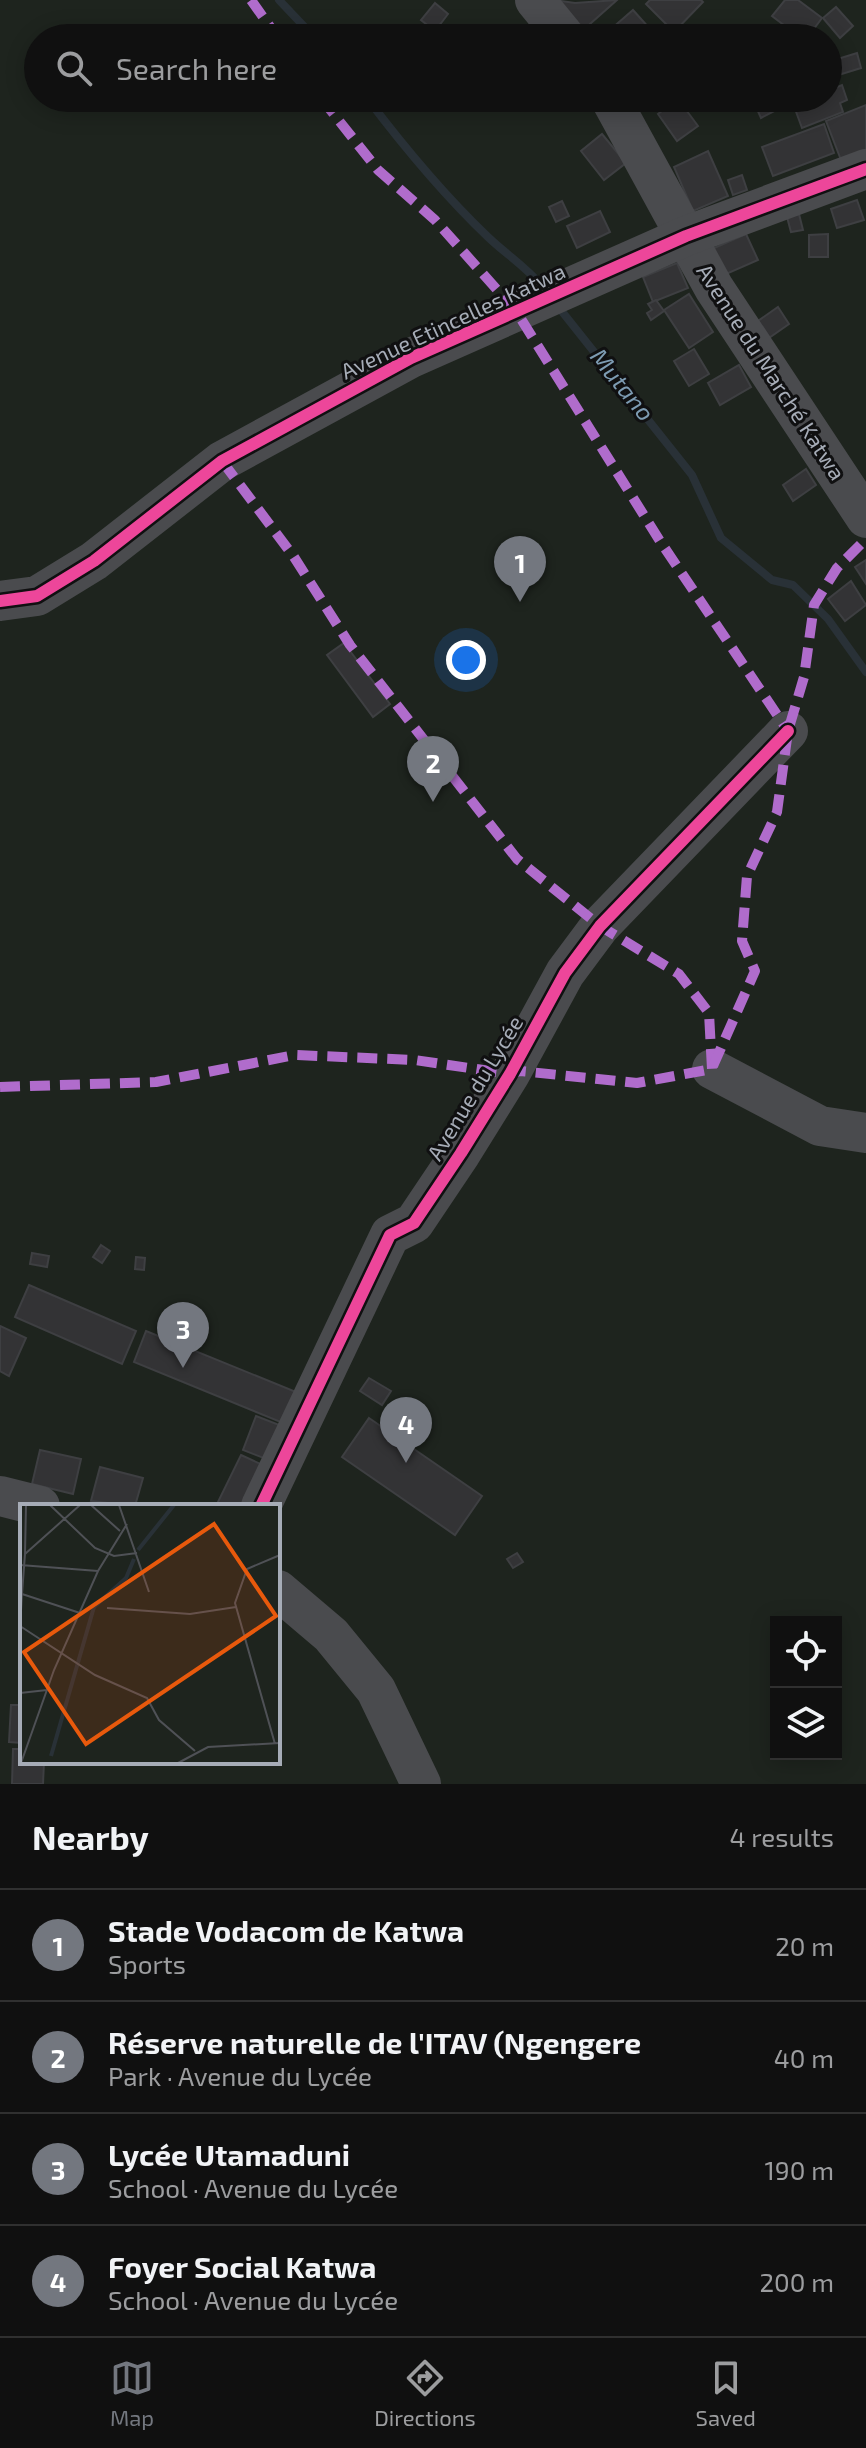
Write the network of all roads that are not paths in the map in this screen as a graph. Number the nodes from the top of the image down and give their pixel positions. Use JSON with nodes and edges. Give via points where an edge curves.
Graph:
{"nodes":[{"id":1,"x":535,"y":0,"type":"edge"},
{"id":2,"x":555,"y":24,"type":"edge"},
{"id":3,"x":618,"y":112,"type":"edge"},
{"id":4,"x":866,"y":169,"type":"edge"},
{"id":5,"x":686,"y":236,"type":"junction"},
{"id":6,"x":866,"y":518,"type":"edge"},
{"id":7,"x":0,"y":601,"type":"edge"},
{"id":8,"x":788,"y":731,"type":"dead end"},
{"id":9,"x":712,"y":1069,"type":"dead end"},
{"id":10,"x":866,"y":1133,"type":"edge"},
{"id":11,"x":0,"y":1496,"type":"edge"},
{"id":12,"x":32,"y":1504,"type":"edge"},
{"id":13,"x":262,"y":1504,"type":"edge"},
{"id":14,"x":280,"y":1592,"type":"edge"},
{"id":15,"x":421,"y":1784,"type":"edge"}],
"edges":[{"from":1,"to":2,"type":"street"},
{"from":3,"to":5,"type":"street","name":"Avenue du Marché Katwa"},
{"from":4,"to":5,"type":"street","name":"Avenue Etincelles Katwa"},
{"from":5,"to":6,"type":"street","name":"Avenue du Marché Katwa","via":[[714,288]]},
{"from":5,"to":7,"type":"street","name":"Avenue Etincelles Katwa","via":[[384,372],[222,461],[94,561],[37,596]]},
{"from":8,"to":13,"type":"street","name":"Avenue du Lycée","via":[[610,915],[565,973],[461,1153],[414,1223],[390,1235]]},
{"from":9,"to":10,"type":"street","via":[[820,1126]]},
{"from":11,"to":12,"type":"street"},
{"from":14,"to":15,"type":"street","via":[[331,1635],[376,1690]]}]}
